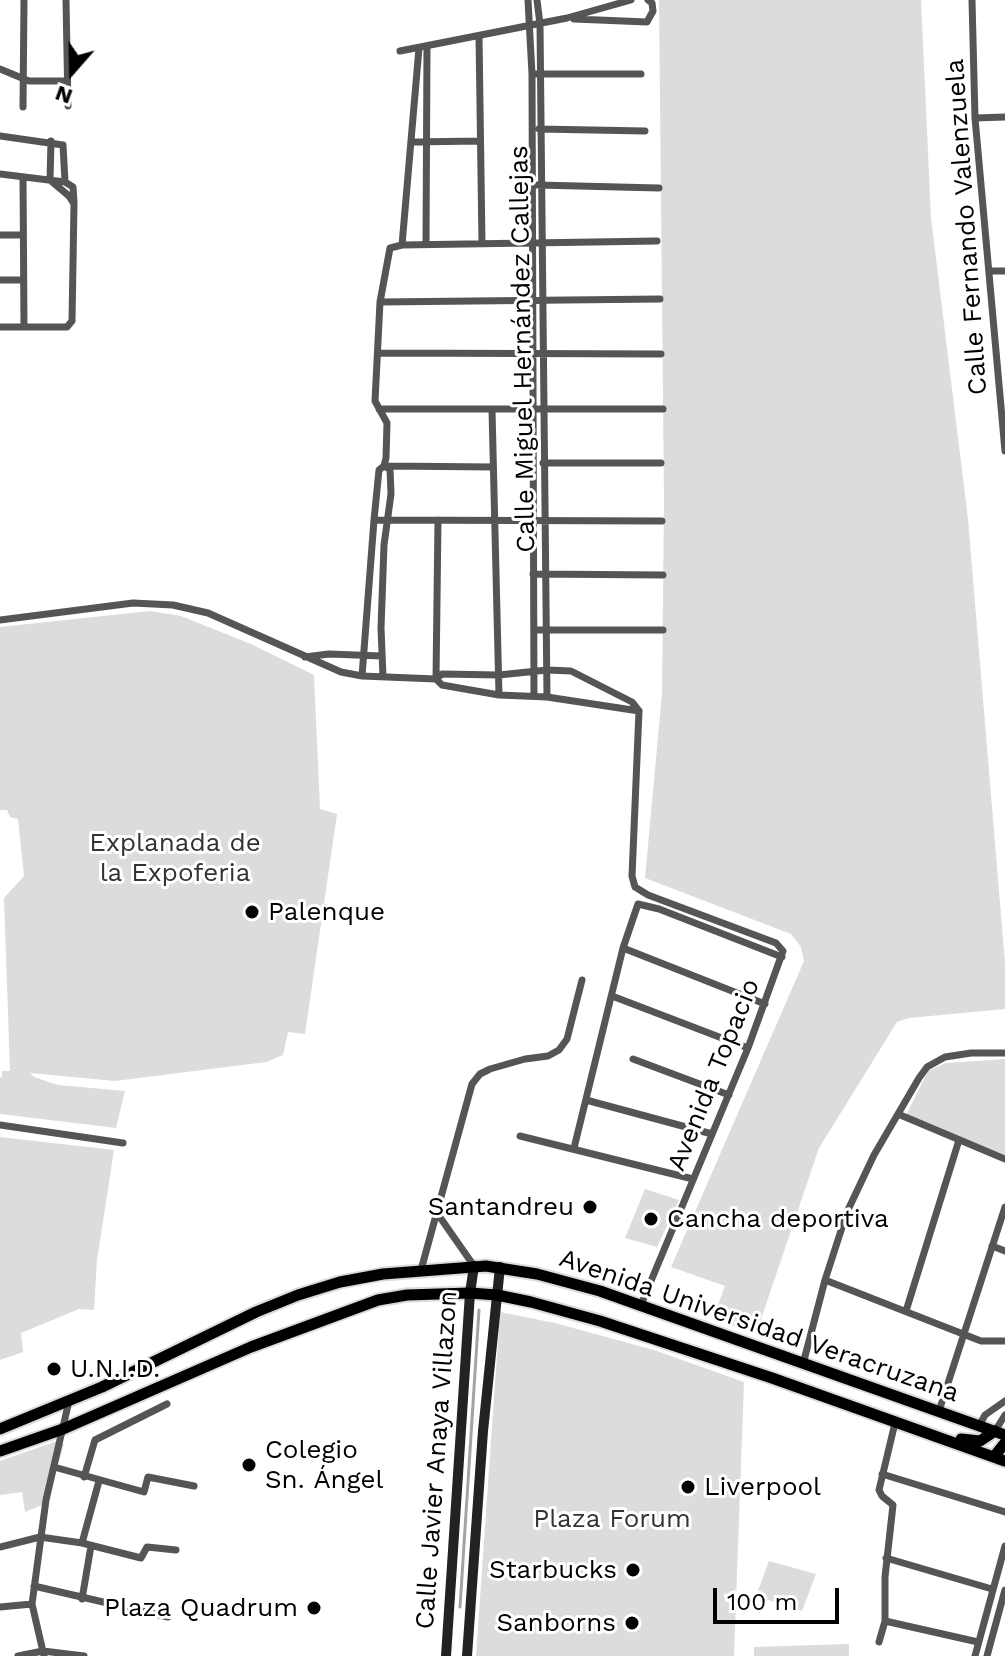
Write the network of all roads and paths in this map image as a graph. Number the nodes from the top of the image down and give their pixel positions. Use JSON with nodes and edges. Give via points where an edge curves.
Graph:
{"nodes":[{"id":1,"x":24,"y":0,"type":"edge"},
{"id":2,"x":66,"y":0,"type":"edge"},
{"id":3,"x":528,"y":0,"type":"edge"},
{"id":4,"x":537,"y":0,"type":"edge"},
{"id":5,"x":631,"y":0,"type":"edge"},
{"id":6,"x":648,"y":0,"type":"edge"},
{"id":7,"x":972,"y":0,"type":"edge"},
{"id":8,"x":567,"y":18,"type":"junction"},
{"id":9,"x":535,"y":25,"type":"junction"},
{"id":10,"x":479,"y":36,"type":"junction"},
{"id":11,"x":423,"y":47,"type":"junction"},
{"id":12,"x":400,"y":51,"type":"dead end"},
{"id":13,"x":0,"y":69,"type":"edge"},
{"id":14,"x":536,"y":74,"type":"junction"},
{"id":15,"x":641,"y":74,"type":"dead end"},
{"id":16,"x":23,"y":78,"type":"junction"},
{"id":17,"x":67,"y":81,"type":"junction"},
{"id":18,"x":68,"y":106,"type":"dead end"},
{"id":19,"x":23,"y":107,"type":"dead end"},
{"id":20,"x":1005,"y":117,"type":"edge"},
{"id":21,"x":975,"y":118,"type":"junction"},
{"id":22,"x":536,"y":129,"type":"junction"},
{"id":23,"x":645,"y":131,"type":"dead end"},
{"id":24,"x":0,"y":136,"type":"edge"},
{"id":25,"x":51,"y":141,"type":"junction"},
{"id":26,"x":427,"y":141,"type":"junction"},
{"id":27,"x":480,"y":141,"type":"junction"},
{"id":28,"x":411,"y":142,"type":"junction"},
{"id":29,"x":0,"y":174,"type":"edge"},
{"id":30,"x":23,"y":177,"type":"junction"},
{"id":31,"x":50,"y":180,"type":"junction"},
{"id":32,"x":65,"y":182,"type":"junction"},
{"id":33,"x":537,"y":185,"type":"junction"},
{"id":34,"x":659,"y":188,"type":"dead end"},
{"id":35,"x":74,"y":204,"type":"junction"},
{"id":36,"x":0,"y":235,"type":"edge"},
{"id":37,"x":23,"y":235,"type":"junction"},
{"id":38,"x":657,"y":241,"type":"dead end"},
{"id":39,"x":482,"y":243,"type":"junction"},
{"id":40,"x":532,"y":243,"type":"junction"},
{"id":41,"x":542,"y":243,"type":"junction"},
{"id":42,"x":426,"y":244,"type":"junction"},
{"id":43,"x":402,"y":245,"type":"junction"},
{"id":44,"x":989,"y":271,"type":"junction"},
{"id":45,"x":1005,"y":271,"type":"edge"},
{"id":46,"x":0,"y":280,"type":"edge"},
{"id":47,"x":23,"y":280,"type":"junction"},
{"id":48,"x":532,"y":299,"type":"junction"},
{"id":49,"x":543,"y":299,"type":"junction"},
{"id":50,"x":660,"y":299,"type":"dead end"},
{"id":51,"x":380,"y":302,"type":"junction"},
{"id":52,"x":0,"y":327,"type":"edge"},
{"id":53,"x":24,"y":327,"type":"junction"},
{"id":54,"x":378,"y":353,"type":"junction"},
{"id":55,"x":533,"y":354,"type":"junction"},
{"id":56,"x":543,"y":354,"type":"junction"},
{"id":57,"x":661,"y":354,"type":"dead end"},
{"id":58,"x":1005,"y":354,"type":"edge"},
{"id":59,"x":996,"y":356,"type":"junction"},
{"id":60,"x":379,"y":409,"type":"junction"},
{"id":61,"x":533,"y":409,"type":"junction"},
{"id":62,"x":544,"y":409,"type":"junction"},
{"id":63,"x":663,"y":409,"type":"dead end"},
{"id":64,"x":492,"y":410,"type":"junction"},
{"id":65,"x":1005,"y":451,"type":"edge"},
{"id":66,"x":533,"y":463,"type":"junction"},
{"id":67,"x":544,"y":463,"type":"junction"},
{"id":68,"x":661,"y":463,"type":"dead end"},
{"id":69,"x":384,"y":466,"type":"junction"},
{"id":70,"x":493,"y":467,"type":"junction"},
{"id":71,"x":374,"y":520,"type":"junction"},
{"id":72,"x":388,"y":520,"type":"junction"},
{"id":73,"x":438,"y":520,"type":"junction"},
{"id":74,"x":495,"y":520,"type":"junction"},
{"id":75,"x":533,"y":520,"type":"junction"},
{"id":76,"x":545,"y":520,"type":"junction"},
{"id":77,"x":662,"y":521,"type":"dead end"},
{"id":78,"x":533,"y":574,"type":"junction"},
{"id":79,"x":546,"y":574,"type":"junction"},
{"id":80,"x":663,"y":575,"type":"dead end"},
{"id":81,"x":0,"y":620,"type":"edge"},
{"id":82,"x":534,"y":630,"type":"junction"},
{"id":83,"x":546,"y":630,"type":"junction"},
{"id":84,"x":663,"y":630,"type":"dead end"},
{"id":85,"x":363,"y":656,"type":"junction"},
{"id":86,"x":382,"y":656,"type":"junction"},
{"id":87,"x":305,"y":657,"type":"junction"},
{"id":88,"x":547,"y":670,"type":"junction"},
{"id":89,"x":533,"y":671,"type":"junction"},
{"id":90,"x":499,"y":675,"type":"junction"},
{"id":91,"x":362,"y":676,"type":"junction"},
{"id":92,"x":383,"y":677,"type":"junction"},
{"id":93,"x":436,"y":679,"type":"junction"},
{"id":94,"x":499,"y":695,"type":"junction"},
{"id":95,"x":534,"y":696,"type":"junction"},
{"id":96,"x":547,"y":697,"type":"junction"},
{"id":97,"x":639,"y":711,"type":"junction"},
{"id":98,"x":623,"y":948,"type":"junction"},
{"id":99,"x":782,"y":953,"type":"junction"},
{"id":100,"x":582,"y":980,"type":"dead end"},
{"id":101,"x":612,"y":996,"type":"junction"},
{"id":102,"x":765,"y":1004,"type":"junction"},
{"id":103,"x":748,"y":1048,"type":"junction"},
{"id":104,"x":1005,"y":1053,"type":"edge"},
{"id":105,"x":633,"y":1059,"type":"dead end"},
{"id":106,"x":729,"y":1095,"type":"junction"},
{"id":107,"x":586,"y":1100,"type":"junction"},
{"id":108,"x":898,"y":1114,"type":"junction"},
{"id":109,"x":0,"y":1125,"type":"edge"},
{"id":110,"x":712,"y":1134,"type":"junction"},
{"id":111,"x":520,"y":1136,"type":"dead end"},
{"id":112,"x":959,"y":1140,"type":"junction"},
{"id":113,"x":123,"y":1143,"type":"dead end"},
{"id":114,"x":574,"y":1148,"type":"junction"},
{"id":115,"x":1005,"y":1159,"type":"edge"},
{"id":116,"x":693,"y":1179,"type":"junction"},
{"id":117,"x":1005,"y":1207,"type":"edge"},
{"id":118,"x":437,"y":1213,"type":"junction"},
{"id":119,"x":992,"y":1246,"type":"junction"},
{"id":120,"x":1005,"y":1251,"type":"edge"},
{"id":121,"x":474,"y":1266,"type":"junction"},
{"id":122,"x":500,"y":1267,"type":"junction"},
{"id":123,"x":421,"y":1270,"type":"junction"},
{"id":124,"x":825,"y":1280,"type":"junction"},
{"id":125,"x":470,"y":1293,"type":"junction"},
{"id":126,"x":497,"y":1295,"type":"junction"},
{"id":127,"x":641,"y":1305,"type":"junction"},
{"id":128,"x":906,"y":1311,"type":"junction"},
{"id":129,"x":965,"y":1335,"type":"junction"},
{"id":130,"x":1005,"y":1341,"type":"edge"},
{"id":131,"x":803,"y":1364,"type":"junction"},
{"id":132,"x":69,"y":1401,"type":"junction"},
{"id":133,"x":1005,"y":1401,"type":"edge"},
{"id":134,"x":167,"y":1404,"type":"dead end"},
{"id":135,"x":939,"y":1411,"type":"junction"},
{"id":136,"x":1005,"y":1415,"type":"edge"},
{"id":137,"x":895,"y":1423,"type":"junction"},
{"id":138,"x":979,"y":1426,"type":"junction"},
{"id":139,"x":0,"y":1429,"type":"edge"},
{"id":140,"x":63,"y":1429,"type":"junction"},
{"id":141,"x":1000,"y":1433,"type":"edge"},
{"id":142,"x":985,"y":1440,"type":"junction"},
{"id":143,"x":1005,"y":1443,"type":"edge"},
{"id":144,"x":0,"y":1451,"type":"edge"},
{"id":145,"x":1000,"y":1459,"type":"edge"},
{"id":146,"x":54,"y":1467,"type":"junction"},
{"id":147,"x":882,"y":1474,"type":"junction"},
{"id":148,"x":84,"y":1477,"type":"junction"},
{"id":149,"x":99,"y":1481,"type":"junction"},
{"id":150,"x":194,"y":1486,"type":"dead end"},
{"id":151,"x":1005,"y":1512,"type":"edge"},
{"id":152,"x":40,"y":1537,"type":"junction"},
{"id":153,"x":82,"y":1543,"type":"junction"},
{"id":154,"x":91,"y":1546,"type":"junction"},
{"id":155,"x":1005,"y":1546,"type":"edge"},
{"id":156,"x":0,"y":1547,"type":"edge"},
{"id":157,"x":176,"y":1550,"type":"dead end"},
{"id":158,"x":886,"y":1558,"type":"junction"},
{"id":159,"x":34,"y":1586,"type":"junction"},
{"id":160,"x":992,"y":1589,"type":"junction"},
{"id":161,"x":1005,"y":1590,"type":"edge"},
{"id":162,"x":82,"y":1599,"type":"junction"},
{"id":163,"x":32,"y":1604,"type":"junction"},
{"id":164,"x":0,"y":1607,"type":"edge"},
{"id":165,"x":1002,"y":1610,"type":"edge"},
{"id":166,"x":168,"y":1617,"type":"dead end"},
{"id":167,"x":448,"y":1619,"type":"junction"},
{"id":168,"x":469,"y":1619,"type":"junction"},
{"id":169,"x":884,"y":1623,"type":"junction"},
{"id":170,"x":879,"y":1642,"type":"dead end"},
{"id":171,"x":978,"y":1642,"type":"junction"},
{"id":172,"x":43,"y":1654,"type":"edge"},
{"id":173,"x":18,"y":1656,"type":"edge"},
{"id":174,"x":84,"y":1656,"type":"edge"},
{"id":175,"x":446,"y":1656,"type":"edge"},
{"id":176,"x":467,"y":1656,"type":"edge"},
{"id":177,"x":976,"y":1656,"type":"edge"},
{"id":178,"x":987,"y":1656,"type":"edge"}],
"edges":[{"from":1,"to":16,"type":"street"},
{"from":2,"to":17,"type":"street"},
{"from":3,"to":9,"type":"street","name":"Calle Miguel Hernández Callejas"},
{"from":4,"to":9,"type":"street","name":"Calle Miguel Hernández Callejas"},
{"from":5,"to":8,"type":"street"},
{"from":6,"to":8,"type":"street","via":[[653,11],[647,22]]},
{"from":7,"to":21,"type":"street","name":"Calle Fernando Valenzuela"},
{"from":8,"to":9,"type":"street"},
{"from":9,"to":10,"type":"street"},
{"from":9,"to":14,"type":"street","name":"Calle Miguel Hernández Callejas"},
{"from":10,"to":11,"type":"street"},
{"from":10,"to":27,"type":"street"},
{"from":11,"to":12,"type":"street"},
{"from":11,"to":26,"type":"street"},
{"from":11,"to":28,"type":"street"},
{"from":13,"to":16,"type":"street"},
{"from":14,"to":15,"type":"street"},
{"from":14,"to":22,"type":"street","name":"Calle Miguel Hernández Callejas"},
{"from":16,"to":17,"type":"street"},
{"from":16,"to":19,"type":"street"},
{"from":17,"to":18,"type":"street"},
{"from":20,"to":21,"type":"street"},
{"from":21,"to":44,"type":"street","name":"Calle Fernando Valenzuela"},
{"from":22,"to":23,"type":"street"},
{"from":22,"to":33,"type":"street","name":"Calle Miguel Hernández Callejas"},
{"from":24,"to":25,"type":"street"},
{"from":25,"to":31,"type":"street"},
{"from":25,"to":32,"type":"street","via":[[65,148]]},
{"from":26,"to":27,"type":"street"},
{"from":26,"to":28,"type":"street"},
{"from":26,"to":42,"type":"street"},
{"from":27,"to":39,"type":"street"},
{"from":28,"to":43,"type":"street"},
{"from":29,"to":30,"type":"street"},
{"from":30,"to":31,"type":"street"},
{"from":30,"to":37,"type":"street"},
{"from":31,"to":32,"type":"street"},
{"from":31,"to":35,"type":"street"},
{"from":32,"to":35,"type":"street","via":[[73,187]]},
{"from":33,"to":34,"type":"street"},
{"from":33,"to":40,"type":"street","name":"Calle Miguel Hernández Callejas"},
{"from":33,"to":41,"type":"street","name":"Calle Miguel Hernández Callejas"},
{"from":35,"to":53,"type":"street","via":[[71,325]]},
{"from":36,"to":37,"type":"street"},
{"from":37,"to":47,"type":"street"},
{"from":38,"to":41,"type":"street"},
{"from":39,"to":40,"type":"street"},
{"from":39,"to":42,"type":"street"},
{"from":40,"to":41,"type":"street"},
{"from":40,"to":48,"type":"street","name":"Calle Miguel Hernández Callejas"},
{"from":41,"to":49,"type":"street","name":"Calle Miguel Hernández Callejas"},
{"from":42,"to":43,"type":"street"},
{"from":43,"to":51,"type":"street","via":[[390,248]]},
{"from":44,"to":45,"type":"street"},
{"from":44,"to":59,"type":"street","name":"Calle Fernando Valenzuela"},
{"from":46,"to":47,"type":"street"},
{"from":47,"to":53,"type":"street"},
{"from":48,"to":49,"type":"street"},
{"from":48,"to":51,"type":"street"},
{"from":48,"to":55,"type":"street","name":"Calle Miguel Hernández Callejas"},
{"from":49,"to":50,"type":"street"},
{"from":49,"to":56,"type":"street","name":"Calle Miguel Hernández Callejas"},
{"from":51,"to":54,"type":"street"},
{"from":52,"to":53,"type":"street"},
{"from":54,"to":55,"type":"street"},
{"from":54,"to":60,"type":"street"},
{"from":55,"to":56,"type":"street"},
{"from":55,"to":61,"type":"street","name":"Calle Miguel Hernández Callejas"},
{"from":56,"to":57,"type":"street"},
{"from":56,"to":62,"type":"street","name":"Calle Miguel Hernández Callejas"},
{"from":58,"to":59,"type":"street"},
{"from":59,"to":65,"type":"street","name":"Calle Fernando Valenzuela"},
{"from":60,"to":64,"type":"street"},
{"from":60,"to":69,"type":"street","via":[[387,423]]},
{"from":61,"to":62,"type":"street"},
{"from":61,"to":64,"type":"street"},
{"from":61,"to":66,"type":"street","name":"Calle Miguel Hernández Callejas"},
{"from":62,"to":63,"type":"street"},
{"from":62,"to":67,"type":"street","name":"Calle Miguel Hernández Callejas"},
{"from":64,"to":70,"type":"street"},
{"from":66,"to":67,"type":"street"},
{"from":66,"to":75,"type":"street","name":"Calle Miguel Hernández Callejas"},
{"from":67,"to":68,"type":"street"},
{"from":67,"to":76,"type":"street","name":"Calle Miguel Hernández Callejas"},
{"from":69,"to":70,"type":"street"},
{"from":69,"to":71,"type":"street","via":[[379,470]]},
{"from":69,"to":72,"type":"street","via":[[390,469]]},
{"from":70,"to":74,"type":"street"},
{"from":71,"to":72,"type":"street"},
{"from":71,"to":85,"type":"street"},
{"from":72,"to":73,"type":"street"},
{"from":72,"to":86,"type":"street"},
{"from":73,"to":74,"type":"street"},
{"from":73,"to":93,"type":"street"},
{"from":74,"to":75,"type":"street"},
{"from":74,"to":90,"type":"street"},
{"from":75,"to":76,"type":"street"},
{"from":75,"to":78,"type":"street","name":"Calle Miguel Hernández Callejas"},
{"from":76,"to":77,"type":"street"},
{"from":76,"to":79,"type":"street","name":"Calle Miguel Hernández Callejas"},
{"from":78,"to":79,"type":"street"},
{"from":78,"to":82,"type":"street","name":"Calle Miguel Hernández Callejas"},
{"from":79,"to":80,"type":"street"},
{"from":79,"to":83,"type":"street","name":"Calle Miguel Hernández Callejas"},
{"from":81,"to":87,"type":"street","via":[[133,603],[173,605],[208,613]]},
{"from":82,"to":83,"type":"street"},
{"from":82,"to":89,"type":"street","name":"Calle Miguel Hernández Callejas"},
{"from":83,"to":84,"type":"street"},
{"from":83,"to":88,"type":"street","name":"Calle Miguel Hernández Callejas"},
{"from":85,"to":86,"type":"street"},
{"from":85,"to":87,"type":"street"},
{"from":85,"to":91,"type":"street"},
{"from":86,"to":92,"type":"street"},
{"from":87,"to":91,"type":"street"},
{"from":88,"to":89,"type":"street"},
{"from":88,"to":96,"type":"street","name":"Calle Miguel Hernández Callejas"},
{"from":88,"to":97,"type":"street","via":[[583,675]]},
{"from":89,"to":90,"type":"street"},
{"from":89,"to":95,"type":"street","name":"Calle Miguel Hernández Callejas"},
{"from":90,"to":93,"type":"street","via":[[442,674]]},
{"from":90,"to":94,"type":"street"},
{"from":91,"to":92,"type":"street"},
{"from":92,"to":93,"type":"street"},
{"from":93,"to":94,"type":"street","via":[[442,685]]},
{"from":94,"to":95,"type":"street"},
{"from":95,"to":96,"type":"street"},
{"from":96,"to":97,"type":"street"},
{"from":97,"to":99,"type":"street","via":[[632,876],[639,890],[776,943]]},
{"from":98,"to":99,"type":"street","via":[[636,906],[642,903]]},
{"from":98,"to":101,"type":"street"},
{"from":98,"to":102,"type":"street"},
{"from":99,"to":102,"type":"street","name":"Avenida Topacio"},
{"from":100,"to":118,"type":"street","via":[[567,1039],[559,1050],[490,1069],[472,1084]]},
{"from":101,"to":103,"type":"street"},
{"from":101,"to":107,"type":"street"},
{"from":102,"to":103,"type":"street","name":"Avenida Topacio"},
{"from":103,"to":106,"type":"street","name":"Avenida Topacio"},
{"from":104,"to":108,"type":"street","via":[[936,1061]]},
{"from":105,"to":106,"type":"street"},
{"from":106,"to":110,"type":"street","name":"Avenida Topacio"},
{"from":107,"to":110,"type":"street"},
{"from":107,"to":114,"type":"street"},
{"from":108,"to":112,"type":"street"},
{"from":108,"to":124,"type":"street","via":[[858,1188]]},
{"from":109,"to":113,"type":"street"},
{"from":110,"to":116,"type":"street","name":"Avenida Topacio"},
{"from":111,"to":114,"type":"street"},
{"from":112,"to":115,"type":"street"},
{"from":112,"to":128,"type":"street"},
{"from":114,"to":116,"type":"street"},
{"from":116,"to":127,"type":"street","name":"Avenida Topacio"},
{"from":117,"to":119,"type":"street"},
{"from":118,"to":121,"type":"street"},
{"from":118,"to":123,"type":"street"},
{"from":119,"to":120,"type":"street"},
{"from":119,"to":129,"type":"street"},
{"from":121,"to":122,"type":"main road","name":"Avenida Universidad Veracruzana"},
{"from":121,"to":123,"type":"main road","name":"Avenida Universidad Veracruzana"},
{"from":121,"to":125,"type":"street","name":"Calle Javier Anaya Villazon"},
{"from":122,"to":126,"type":"street","name":"Calle Javier Anaya Villazon"},
{"from":122,"to":127,"type":"main road","name":"Avenida Universidad Veracruzana","via":[[560,1279]]},
{"from":123,"to":132,"type":"main road","name":"Avenida Universidad Veracruzana","via":[[358,1278],[298,1295]]},
{"from":124,"to":128,"type":"street"},
{"from":124,"to":131,"type":"street"},
{"from":125,"to":126,"type":"main road","name":"Avenida Universidad Veracruzana"},
{"from":125,"to":140,"type":"main road","name":"Avenida Universidad Veracruzana","via":[[378,1300],[251,1347]]},
{"from":125,"to":167,"type":"street","name":"Calle Javier Anaya Villazon"},
{"from":126,"to":137,"type":"main road","name":"Avenida Universidad Veracruzana","via":[[628,1329]]},
{"from":126,"to":168,"type":"street","name":"Calle Javier Anaya Villazon"},
{"from":127,"to":131,"type":"main road","name":"Avenida Universidad Veracruzana"},
{"from":128,"to":129,"type":"street"},
{"from":129,"to":130,"type":"street"},
{"from":129,"to":135,"type":"street"},
{"from":131,"to":135,"type":"main road","name":"Avenida Universidad Veracruzana"},
{"from":132,"to":139,"type":"main road","name":"Avenida Universidad Veracruzana"},
{"from":132,"to":140,"type":"street"},
{"from":133,"to":138,"type":"street"},
{"from":134,"to":148,"type":"street","via":[[95,1440]]},
{"from":135,"to":138,"type":"main road","name":"Avenida Universidad Veracruzana"},
{"from":136,"to":141,"type":"street"},
{"from":137,"to":142,"type":"main road","via":[[922,1425],[966,1441]]},
{"from":137,"to":145,"type":"main road","name":"Avenida Universidad Veracruzana"},
{"from":137,"to":147,"type":"street"},
{"from":138,"to":141,"type":"main road","name":"Avenida Universidad Veracruzana"},
{"from":138,"to":142,"type":"main road"},
{"from":140,"to":144,"type":"main road","name":"Avenida Universidad Veracruzana"},
{"from":140,"to":146,"type":"street"},
{"from":141,"to":142,"type":"main road"},
{"from":142,"to":145,"type":"main road"},
{"from":143,"to":145,"type":"main road"},
{"from":146,"to":148,"type":"street"},
{"from":146,"to":152,"type":"street"},
{"from":147,"to":151,"type":"street"},
{"from":147,"to":158,"type":"street","via":[[880,1493],[893,1505]]},
{"from":148,"to":149,"type":"street"},
{"from":149,"to":150,"type":"street","via":[[144,1492],[148,1477]]},
{"from":149,"to":153,"type":"street"},
{"from":152,"to":153,"type":"street"},
{"from":152,"to":156,"type":"street"},
{"from":152,"to":159,"type":"street"},
{"from":153,"to":154,"type":"street"},
{"from":154,"to":157,"type":"street","via":[[141,1558],[147,1547]]},
{"from":154,"to":162,"type":"street"},
{"from":155,"to":160,"type":"street"},
{"from":158,"to":160,"type":"street"},
{"from":158,"to":169,"type":"street"},
{"from":159,"to":162,"type":"street"},
{"from":159,"to":163,"type":"street"},
{"from":160,"to":171,"type":"street"},
{"from":161,"to":165,"type":"street"},
{"from":162,"to":166,"type":"street"},
{"from":163,"to":164,"type":"street"},
{"from":163,"to":172,"type":"street"},
{"from":165,"to":178,"type":"street"},
{"from":167,"to":168,"type":"street"},
{"from":167,"to":175,"type":"street","name":"Calle Javier Anaya Villazon"},
{"from":168,"to":176,"type":"street","name":"Calle Javier Anaya Villazon"},
{"from":169,"to":170,"type":"street"},
{"from":169,"to":171,"type":"street"},
{"from":171,"to":177,"type":"street"},
{"from":172,"to":173,"type":"street"},
{"from":172,"to":174,"type":"street"}]}
